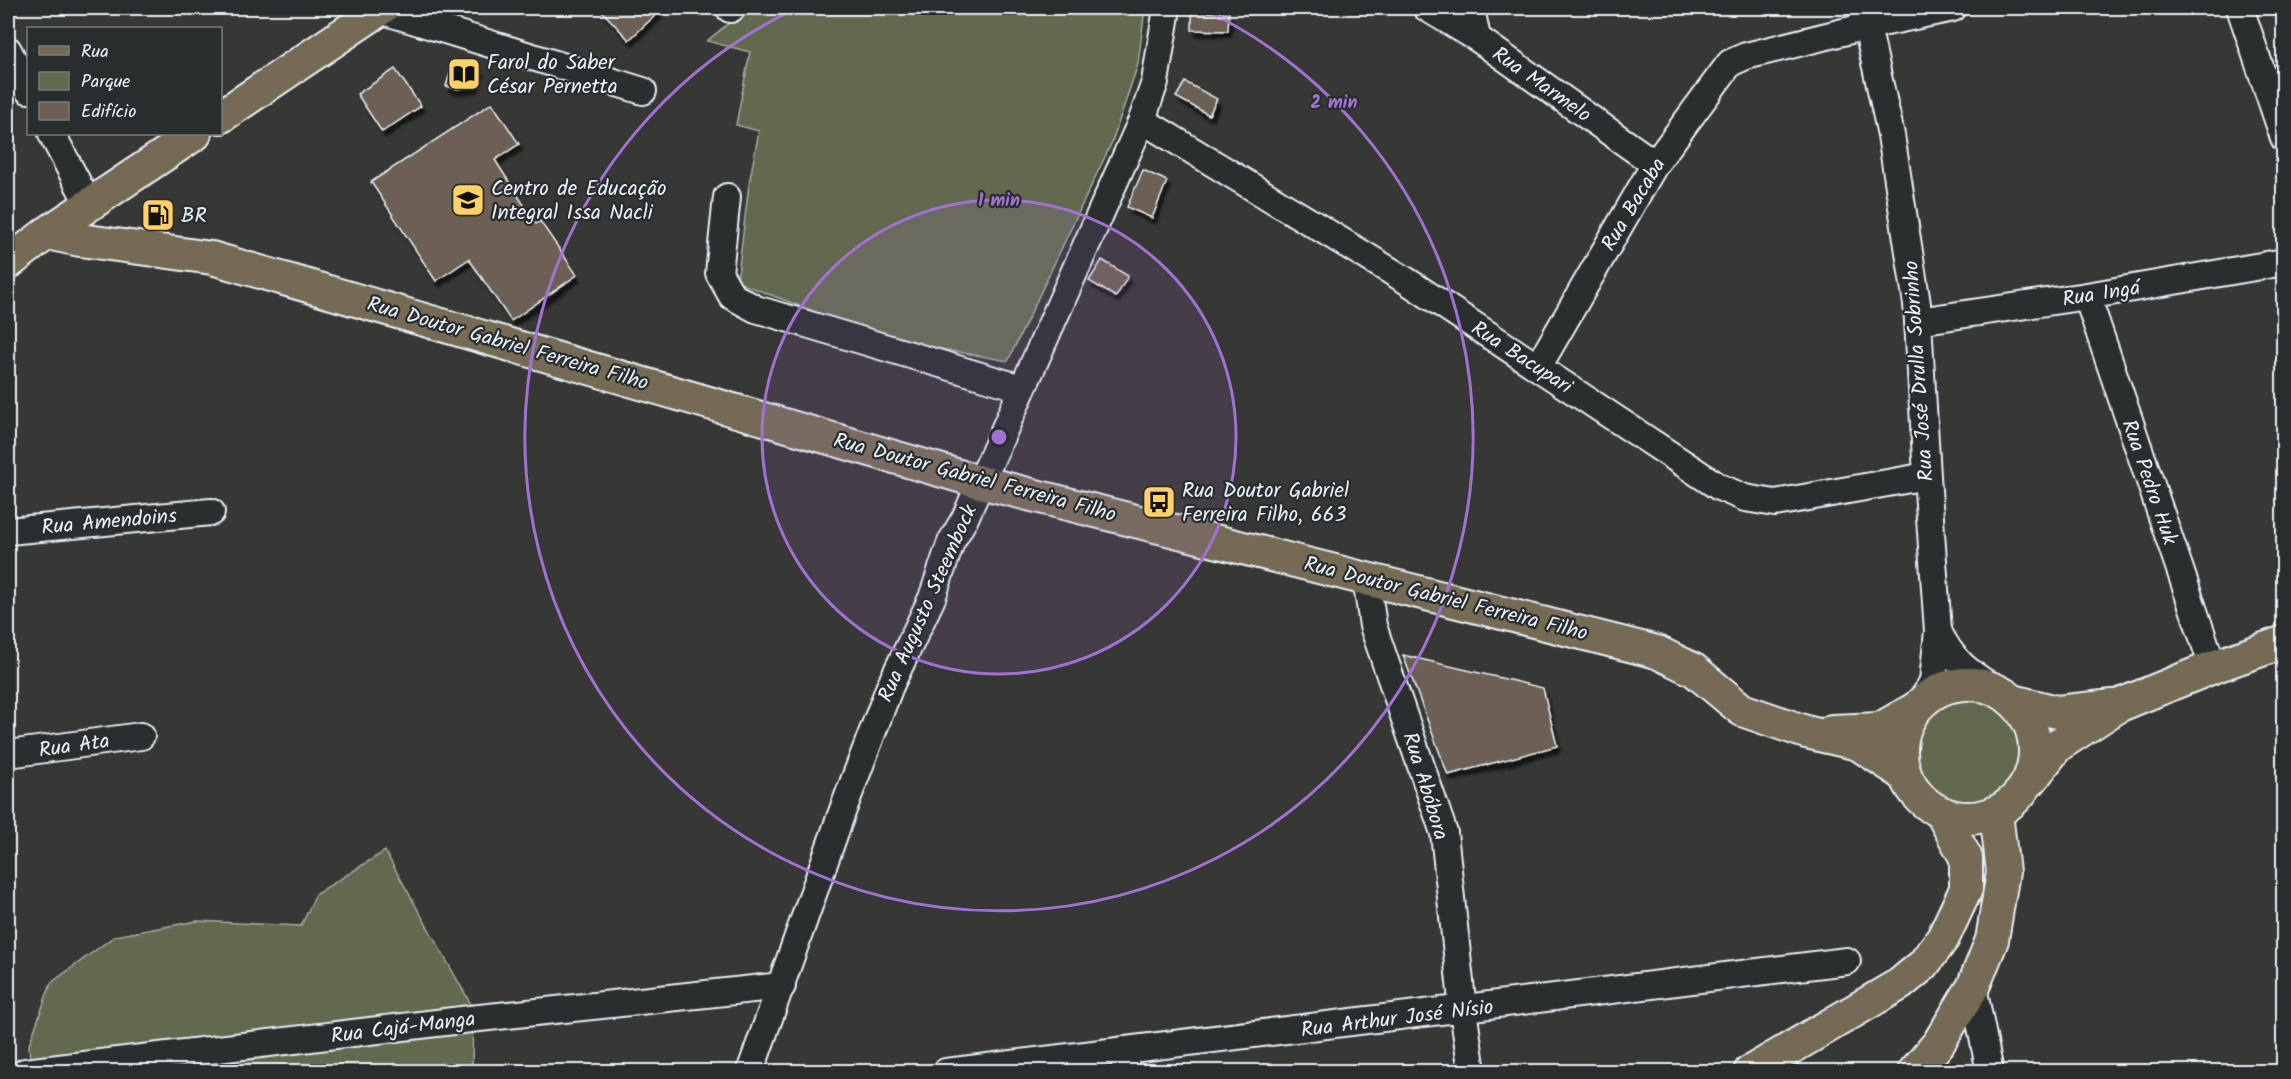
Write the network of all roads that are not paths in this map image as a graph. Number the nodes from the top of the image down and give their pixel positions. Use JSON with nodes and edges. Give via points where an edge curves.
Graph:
{"nodes":[{"id":1,"x":380,"y":8,"type":"edge"},
{"id":2,"x":1167,"y":8,"type":"edge"},
{"id":3,"x":1427,"y":8,"type":"edge"},
{"id":4,"x":1471,"y":8,"type":"edge"},
{"id":5,"x":1953,"y":8,"type":"edge"},
{"id":6,"x":2240,"y":8,"type":"edge"},
{"id":7,"x":1865,"y":17,"type":"edge"},
{"id":8,"x":1477,"y":38,"type":"junction"},
{"id":9,"x":8,"y":50,"type":"edge"},
{"id":10,"x":27,"y":88,"type":"edge"},
{"id":11,"x":644,"y":91,"type":"dead end"},
{"id":12,"x":222,"y":116,"type":"edge"},
{"id":13,"x":1142,"y":120,"type":"junction"},
{"id":14,"x":53,"y":135,"type":"edge"},
{"id":15,"x":193,"y":135,"type":"edge"},
{"id":16,"x":2283,"y":138,"type":"edge"},
{"id":17,"x":1655,"y":164,"type":"junction"},
{"id":18,"x":728,"y":197,"type":"dead end"},
{"id":19,"x":94,"y":201,"type":"junction"},
{"id":20,"x":47,"y":233,"type":"junction"},
{"id":21,"x":132,"y":246,"type":"junction"},
{"id":22,"x":2283,"y":262,"type":"edge"},
{"id":23,"x":8,"y":263,"type":"edge"},
{"id":24,"x":8,"y":273,"type":"edge"},
{"id":25,"x":2086,"y":296,"type":"junction"},
{"id":26,"x":1918,"y":321,"type":"junction"},
{"id":27,"x":1538,"y":367,"type":"junction"},
{"id":28,"x":1021,"y":388,"type":"junction"},
{"id":29,"x":1927,"y":476,"type":"junction"},
{"id":30,"x":980,"y":482,"type":"junction"},
{"id":31,"x":211,"y":512,"type":"dead end"},
{"id":32,"x":8,"y":531,"type":"edge"},
{"id":33,"x":1366,"y":577,"type":"junction"},
{"id":34,"x":1938,"y":631,"type":"junction"},
{"id":35,"x":2283,"y":642,"type":"edge"},
{"id":36,"x":2213,"y":667,"type":"junction"},
{"id":37,"x":2004,"y":695,"type":"junction"},
{"id":38,"x":2120,"y":705,"type":"junction"},
{"id":39,"x":1918,"y":706,"type":"junction"},
{"id":40,"x":1806,"y":732,"type":"junction"},
{"id":41,"x":141,"y":736,"type":"dead end"},
{"id":42,"x":8,"y":754,"type":"edge"},
{"id":43,"x":1905,"y":775,"type":"junction"},
{"id":44,"x":2022,"y":792,"type":"junction"},
{"id":45,"x":1996,"y":813,"type":"junction"},
{"id":46,"x":1942,"y":814,"type":"junction"},
{"id":47,"x":1847,"y":961,"type":"dead end"},
{"id":48,"x":782,"y":986,"type":"junction"},
{"id":49,"x":1973,"y":987,"type":"junction"},
{"id":50,"x":1463,"y":1010,"type":"junction"},
{"id":51,"x":1125,"y":1061,"type":"edge"},
{"id":52,"x":25,"y":1071,"type":"edge"},
{"id":53,"x":750,"y":1071,"type":"edge"},
{"id":54,"x":946,"y":1071,"type":"edge"},
{"id":55,"x":1473,"y":1071,"type":"edge"},
{"id":56,"x":1750,"y":1071,"type":"edge"},
{"id":57,"x":1914,"y":1071,"type":"edge"},
{"id":58,"x":1990,"y":1071,"type":"edge"}],
"edges":[{"from":1,"to":11,"type":"street"},
{"from":1,"to":12,"type":"main road"},
{"from":2,"to":13,"type":"street","name":"Rua Augusto Steembock","via":[[1155,82]]},
{"from":3,"to":8,"type":"street","name":"Rua Marmelo"},
{"from":4,"to":8,"type":"street"},
{"from":5,"to":7,"type":"street"},
{"from":6,"to":16,"type":"street"},
{"from":7,"to":17,"type":"street","name":"Rua Bacaba","via":[[1730,63]]},
{"from":7,"to":26,"type":"street","name":"Rua José Drulla Sobrinho","via":[[1891,135]]},
{"from":8,"to":17,"type":"street","name":"Rua Marmelo"},
{"from":9,"to":10,"type":"street"},
{"from":13,"to":27,"type":"street","name":"Rua Bacupari","via":[[1407,281]]},
{"from":13,"to":28,"type":"street","name":"Rua Augusto Steembock"},
{"from":14,"to":19,"type":"street"},
{"from":15,"to":19,"type":"main road"},
{"from":17,"to":27,"type":"street","name":"Rua Bacaba"},
{"from":18,"to":28,"type":"street","via":[[719,273],[732,296],[756,309]]},
{"from":19,"to":20,"type":"main road"},
{"from":19,"to":21,"type":"main road","via":[[112,235]]},
{"from":20,"to":21,"type":"main road","name":"Rua Doutor Gabriel Ferreira Filho"},
{"from":20,"to":23,"type":"main road"},
{"from":21,"to":24,"type":"main road","name":"Rua Doutor Gabriel Ferreira Filho","via":[[36,261]]},
{"from":21,"to":30,"type":"main road","name":"Rua Doutor Gabriel Ferreira Filho","via":[[212,258]]},
{"from":22,"to":25,"type":"street","name":"Rua Ingá"},
{"from":25,"to":26,"type":"street","name":"Rua Ingá"},
{"from":25,"to":36,"type":"street","name":"Rua Pedro Huk"},
{"from":26,"to":29,"type":"street","name":"Rua José Drulla Sobrinho"},
{"from":27,"to":29,"type":"street","name":"Rua Bacupari","via":[[1719,487],[1745,498],[1775,502]]},
{"from":28,"to":30,"type":"street","name":"Rua Augusto Steembock"},
{"from":29,"to":34,"type":"street","name":"Rua José Drulla Sobrinho"},
{"from":30,"to":33,"type":"main road","name":"Rua Doutor Gabriel Ferreira Filho"},
{"from":30,"to":48,"type":"street","name":"Rua Augusto Steembock","via":[[890,686]]},
{"from":31,"to":32,"type":"street","name":"Rua Amendoins"},
{"from":33,"to":40,"type":"main road","name":"Rua Doutor Gabriel Ferreira Filho","via":[[1657,652],[1694,670],[1742,710]]},
{"from":33,"to":50,"type":"street","name":"Rua Abóbora","via":[[1373,627],[1444,833]]},
{"from":34,"to":37,"type":"street","name":"Rua José Drulla Sobrinho","via":[[1947,651],[1965,670]]},
{"from":34,"to":39,"type":"street","name":"Rua José Drulla Sobrinho","via":[[1933,681]]},
{"from":35,"to":36,"type":"main road"},
{"from":36,"to":38,"type":"main road"},
{"from":37,"to":38,"type":"main road","via":[[2057,711]]},
{"from":37,"to":39,"type":"main road","via":[[1969,684],[1943,688]]},
{"from":37,"to":44,"type":"main road","via":[[2025,716],[2033,735],[2035,755]]},
{"from":38,"to":44,"type":"main road","via":[[2057,746]]},
{"from":39,"to":40,"type":"main road","name":"Rua Doutor Gabriel Ferreira Filho","via":[[1880,729]]},
{"from":39,"to":43,"type":"main road","via":[[1901,740]]},
{"from":40,"to":43,"type":"main road","name":"Rua Doutor Gabriel Ferreira Filho","via":[[1858,744]]},
{"from":41,"to":42,"type":"street","name":"Rua Ata"},
{"from":43,"to":46,"type":"main road","via":[[1920,798]]},
{"from":44,"to":45,"type":"main road"},
{"from":45,"to":46,"type":"main road","via":[[1978,818]]},
{"from":45,"to":49,"type":"main road","via":[[2003,872],[1992,940]]},
{"from":46,"to":56,"type":"main road","via":[[1966,858],[1966,889],[1943,938],[1923,965],[1900,984]]},
{"from":47,"to":50,"type":"street","name":"Rua Arthur José Nísio"},
{"from":48,"to":52,"type":"street","name":"Rua Cajá-Manga"},
{"from":48,"to":53,"type":"street","name":"Rua Augusto Steembock"},
{"from":49,"to":57,"type":"main road","via":[[1938,1044]]},
{"from":49,"to":58,"type":"street"},
{"from":50,"to":51,"type":"street","name":"Rua Arthur José Nísio"},
{"from":50,"to":55,"type":"street","name":"Rua Abóbora"},
{"from":51,"to":54,"type":"street","name":"Rua Arthur José Nísio"}]}
